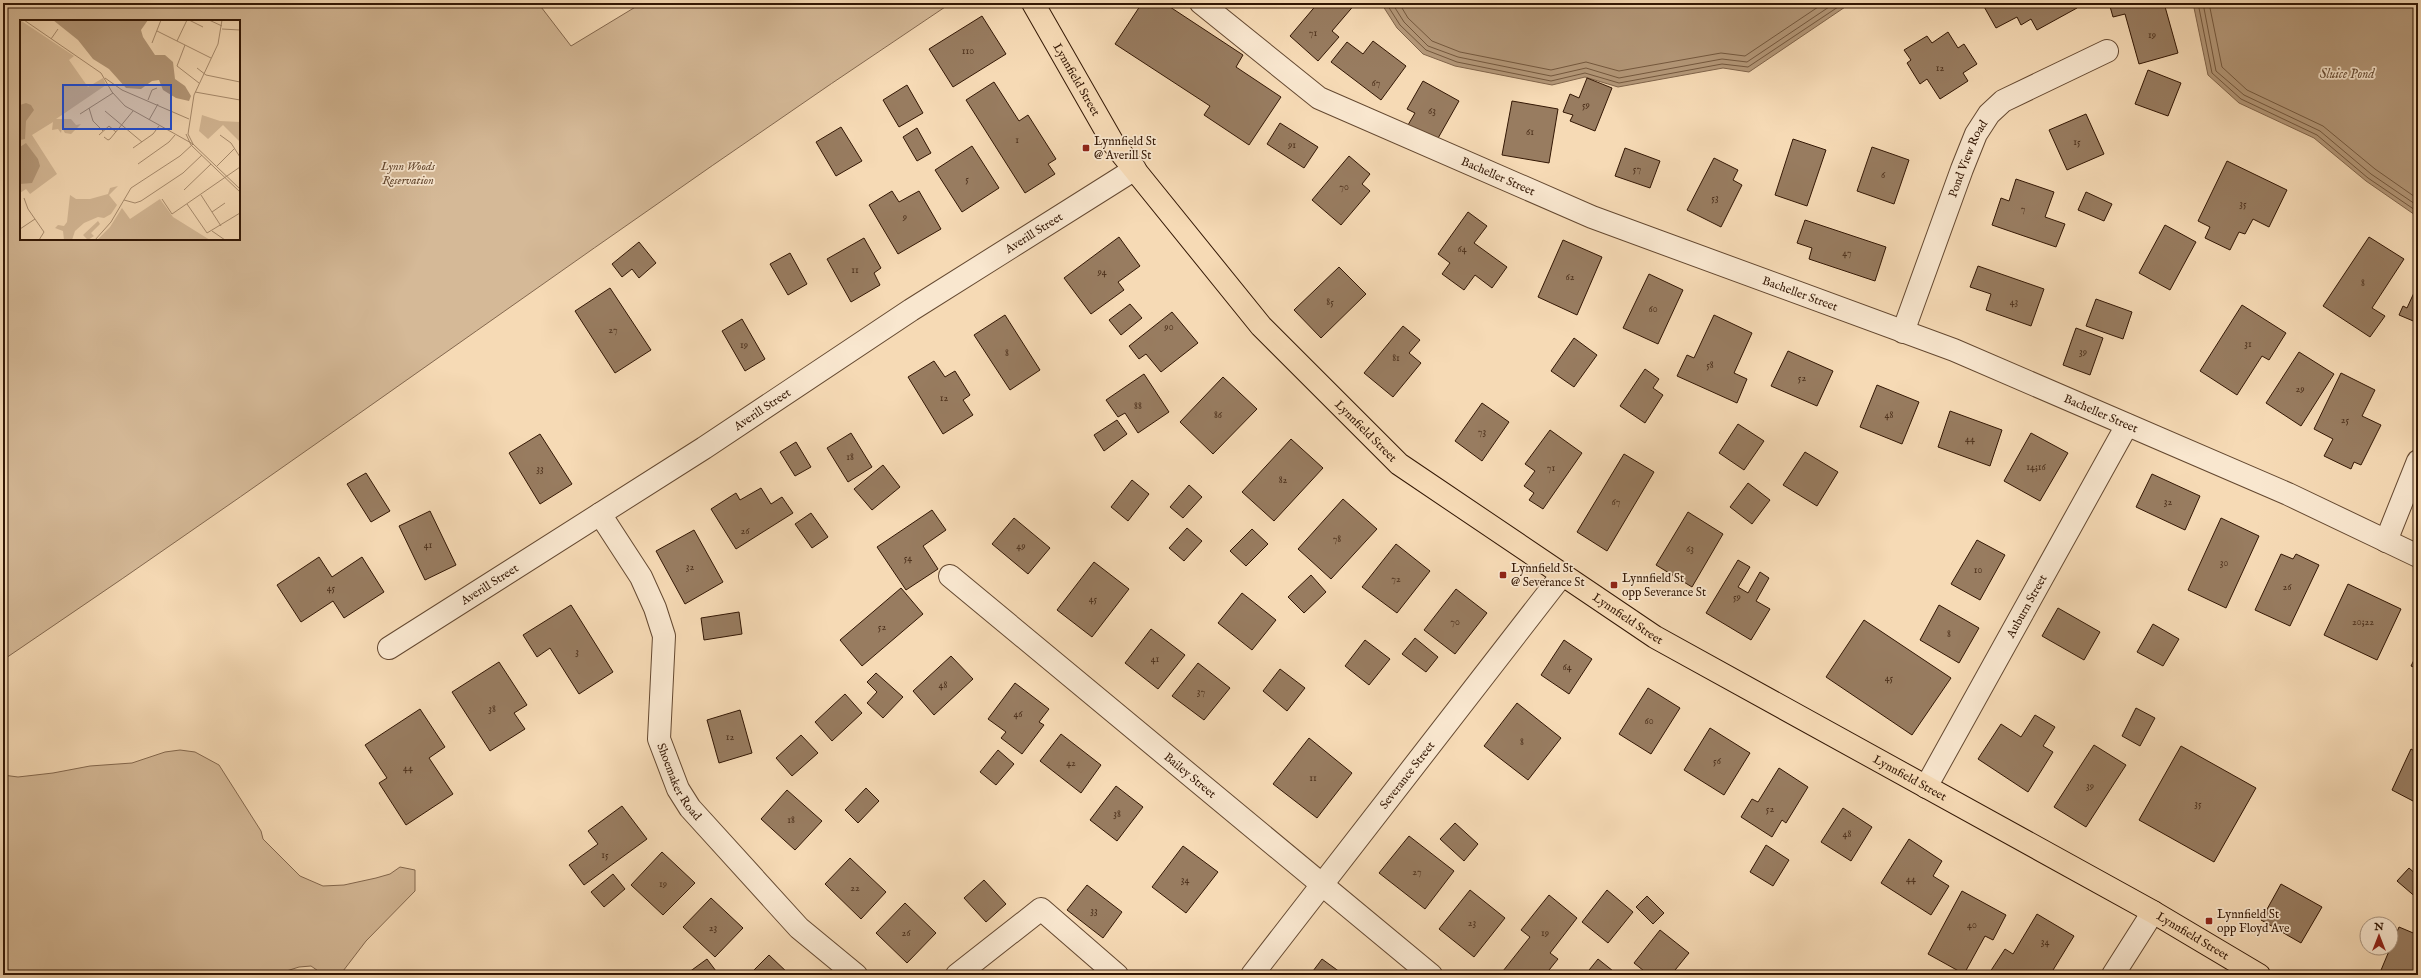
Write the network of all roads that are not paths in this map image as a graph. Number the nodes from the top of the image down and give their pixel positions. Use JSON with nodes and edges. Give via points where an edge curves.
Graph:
{"nodes":[{"id":1,"x":1033,"y":3,"type":"edge"},
{"id":2,"x":1200,"y":3,"type":"edge"},
{"id":3,"x":2107,"y":51,"type":"dead end"},
{"id":4,"x":1135,"y":169,"type":"junction"},
{"id":5,"x":1903,"y":332,"type":"junction"},
{"id":6,"x":2127,"y":425,"type":"junction"},
{"id":7,"x":2418,"y":461,"type":"edge"},
{"id":8,"x":600,"y":514,"type":"junction"},
{"id":9,"x":2386,"y":541,"type":"junction"},
{"id":10,"x":2418,"y":556,"type":"edge"},
{"id":11,"x":1562,"y":575,"type":"junction"},
{"id":12,"x":950,"y":576,"type":"dead end"},
{"id":13,"x":389,"y":648,"type":"dead end"},
{"id":14,"x":1926,"y":787,"type":"junction"},
{"id":15,"x":1322,"y":884,"type":"junction"},
{"id":16,"x":2154,"y":912,"type":"junction"},
{"id":17,"x":856,"y":975,"type":"edge"},
{"id":18,"x":957,"y":975,"type":"edge"},
{"id":19,"x":1117,"y":975,"type":"edge"},
{"id":20,"x":1252,"y":975,"type":"edge"},
{"id":21,"x":1431,"y":975,"type":"edge"},
{"id":22,"x":2113,"y":975,"type":"edge"},
{"id":23,"x":2259,"y":975,"type":"edge"}],
"edges":[{"from":1,"to":4,"type":"main road","name":"Lynnfield Street","via":[[1113,143]]},
{"from":2,"to":5,"type":"street","name":"Bacheller Street","via":[[1319,98],[1592,217]]},
{"from":3,"to":5,"type":"street","name":"Pond View Road","via":[[2003,101],[1989,114],[1976,134],[1962,169]]},
{"from":4,"to":8,"type":"street","name":"Averill Street","via":[[911,310]]},
{"from":4,"to":11,"type":"main road","name":"Lynnfield Street","via":[[1261,326],[1399,464]]},
{"from":5,"to":6,"type":"street","name":"Bacheller Street","via":[[1954,350]]},
{"from":6,"to":9,"type":"street","name":"Bacheller Street","via":[[2288,494]]},
{"from":6,"to":14,"type":"street","name":"Auburn Street"},
{"from":7,"to":9,"type":"street"},
{"from":8,"to":13,"type":"street","name":"Averill Street"},
{"from":8,"to":17,"type":"street","name":"Shoemaker Road","via":[[640,577],[656,608],[664,636],[659,739],[678,789],[690,808],[799,928]]},
{"from":9,"to":10,"type":"street","name":"Bacheller Street"},
{"from":11,"to":14,"type":"main road","name":"Lynnfield Street","via":[[1655,637]]},
{"from":11,"to":15,"type":"street","name":"Severance Street"},
{"from":12,"to":15,"type":"street","name":"Bailey Street"},
{"from":14,"to":16,"type":"main road","name":"Lynnfield Street"},
{"from":15,"to":20,"type":"street","name":"Severance Street"},
{"from":15,"to":21,"type":"street","name":"Bailey Street"},
{"from":16,"to":22,"type":"street"},
{"from":16,"to":23,"type":"main road","name":"Lynnfield Street"},
{"from":18,"to":19,"type":"street","via":[[1041,909]]}]}
